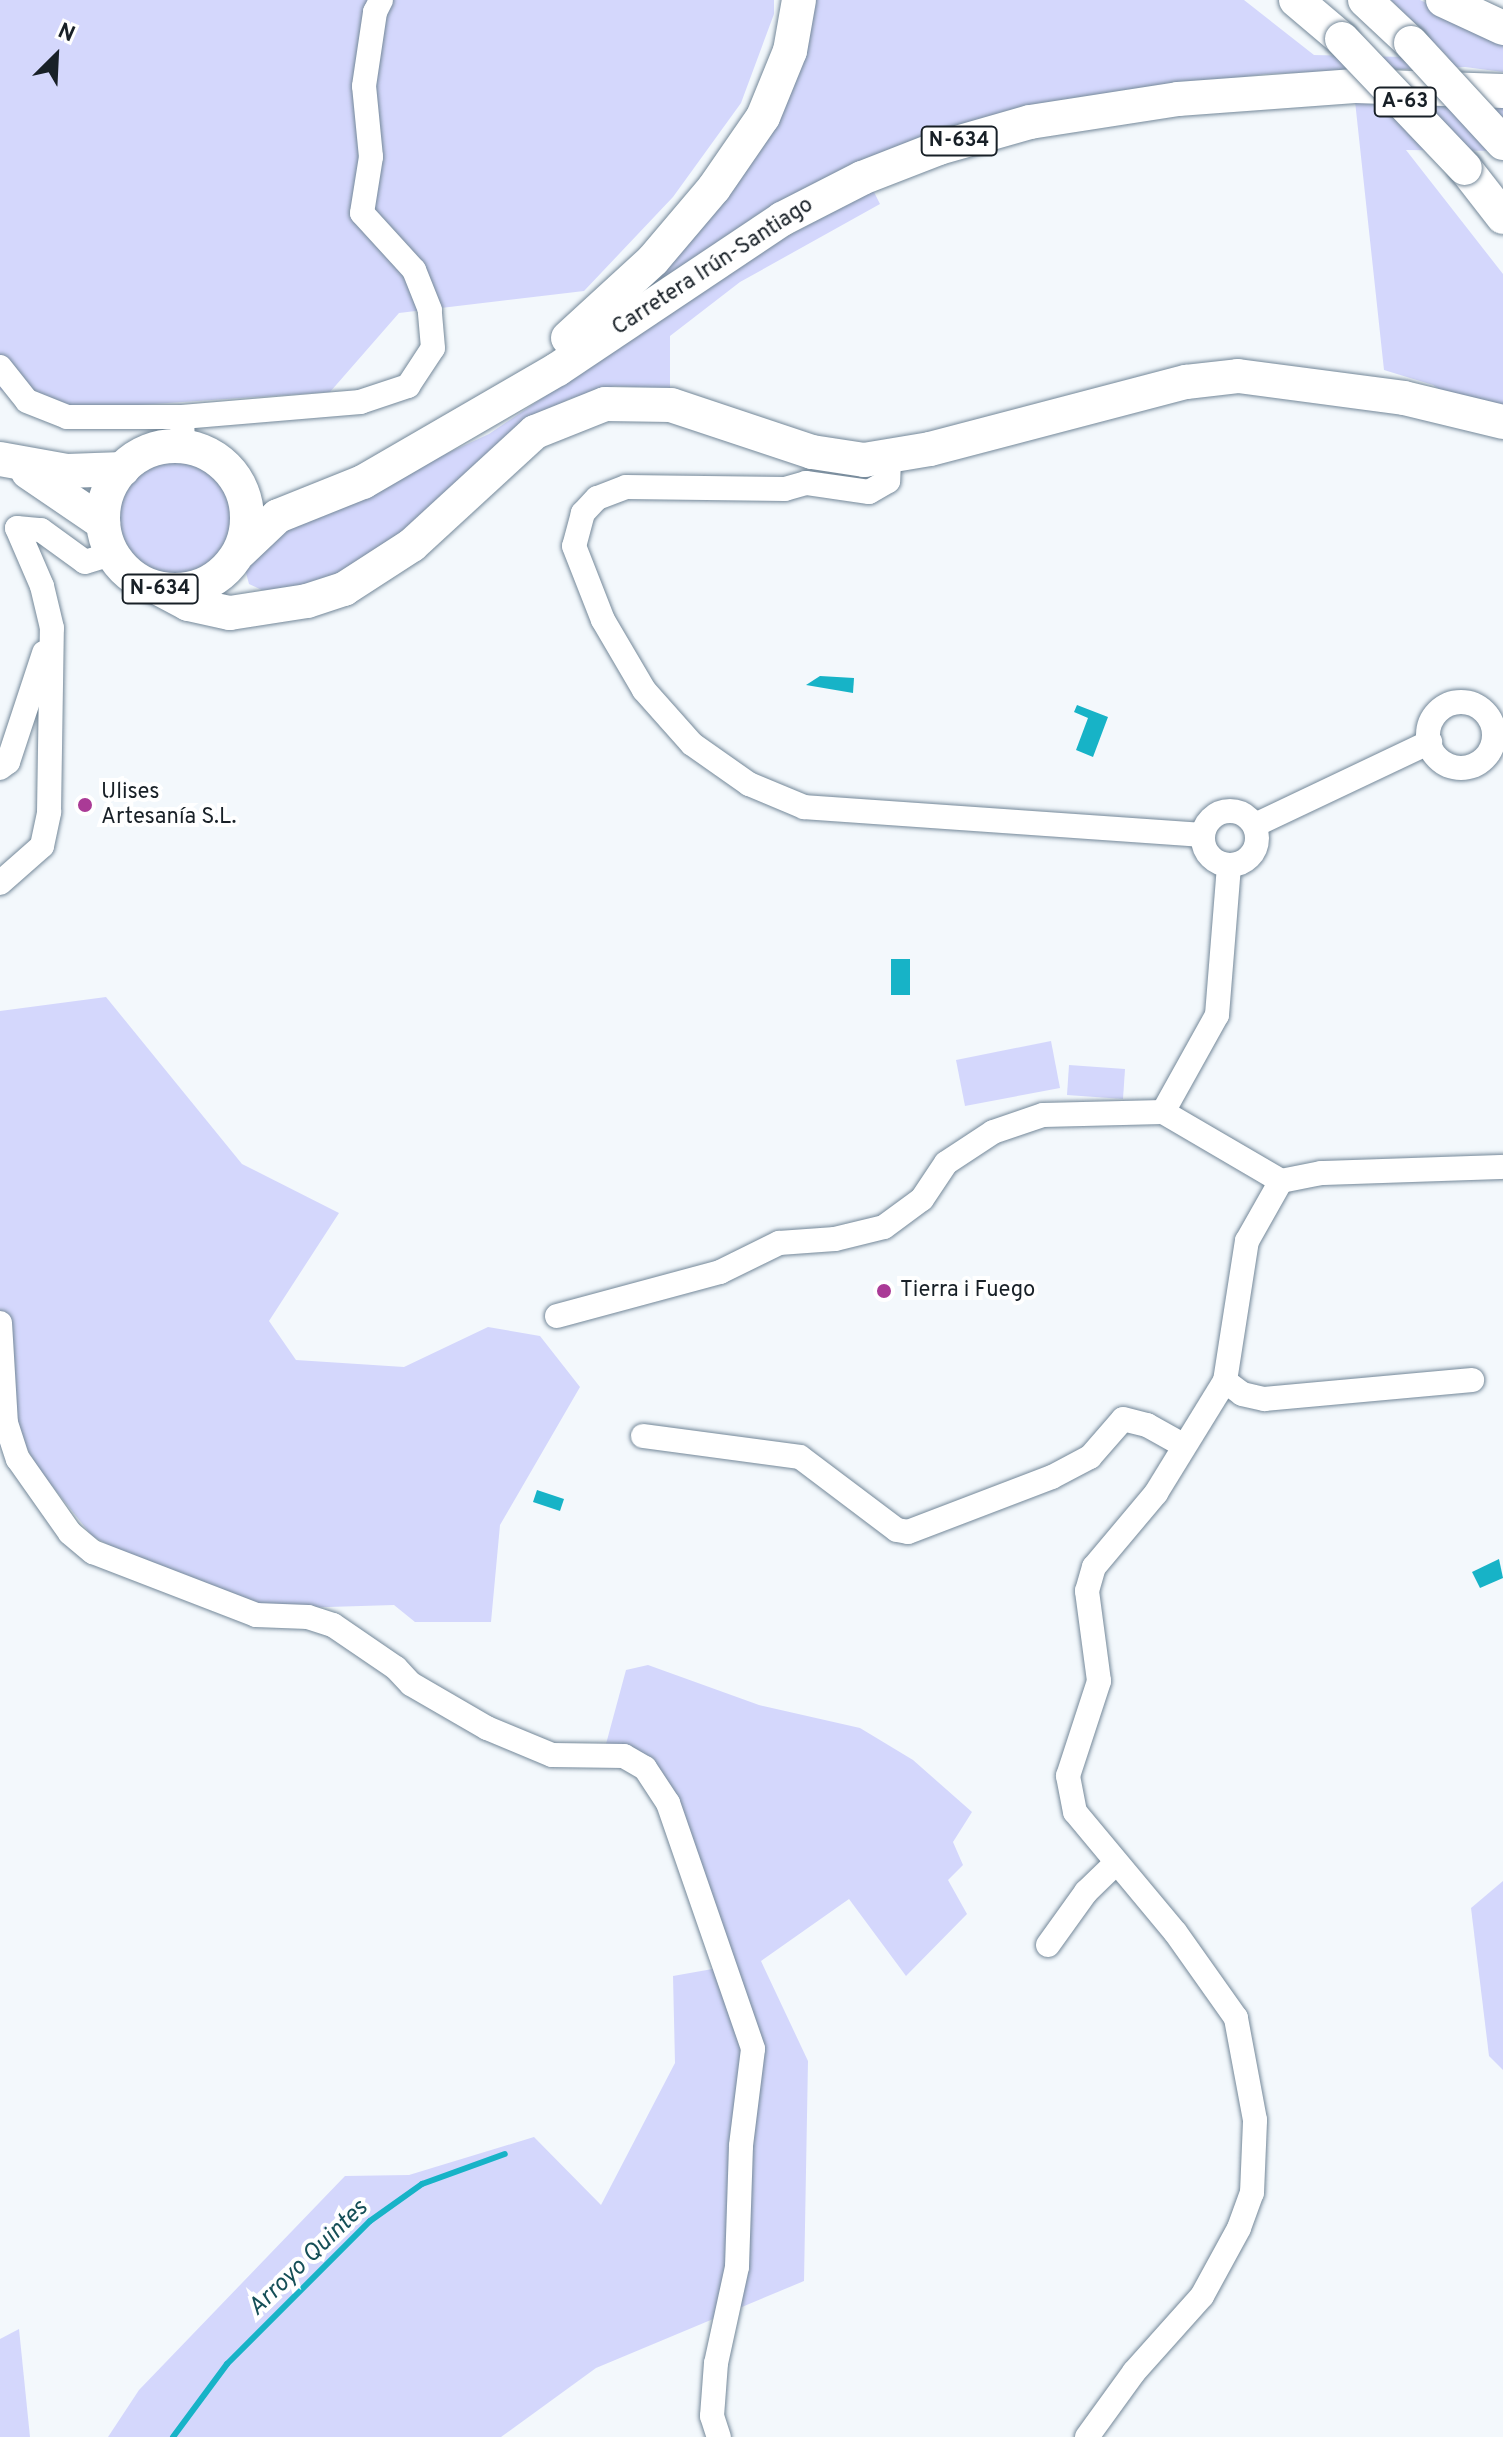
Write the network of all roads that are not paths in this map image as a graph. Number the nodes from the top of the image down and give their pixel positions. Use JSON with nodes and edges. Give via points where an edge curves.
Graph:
{"nodes":[{"id":1,"x":381,"y":0,"type":"edge"},
{"id":2,"x":799,"y":0,"type":"edge"},
{"id":3,"x":1296,"y":0,"type":"edge"},
{"id":4,"x":1365,"y":0,"type":"edge"},
{"id":5,"x":1443,"y":0,"type":"edge"},
{"id":6,"x":1503,"y":28,"type":"edge"},
{"id":7,"x":1503,"y":91,"type":"edge"},
{"id":8,"x":1503,"y":143,"type":"edge"},
{"id":9,"x":1503,"y":217,"type":"edge"},
{"id":10,"x":0,"y":367,"type":"edge"},
{"id":11,"x":484,"y":412,"type":"junction"},
{"id":12,"x":1503,"y":422,"type":"edge"},
{"id":13,"x":183,"y":430,"type":"junction"},
{"id":14,"x":889,"y":458,"type":"junction"},
{"id":15,"x":5,"y":461,"type":"edge"},
{"id":16,"x":123,"y":469,"type":"junction"},
{"id":17,"x":237,"y":482,"type":"junction"},
{"id":18,"x":332,"y":491,"type":"junction"},
{"id":19,"x":107,"y":538,"type":"junction"},
{"id":20,"x":234,"y":560,"type":"junction"},
{"id":21,"x":160,"y":589,"type":"junction"},
{"id":22,"x":266,"y":608,"type":"junction"},
{"id":23,"x":52,"y":628,"type":"junction"},
{"id":24,"x":1430,"y":742,"type":"dead end"},
{"id":25,"x":0,"y":768,"type":"edge"},
{"id":26,"x":1255,"y":825,"type":"junction"},
{"id":27,"x":1202,"y":835,"type":"junction"},
{"id":28,"x":1229,"y":865,"type":"junction"},
{"id":29,"x":0,"y":883,"type":"edge"},
{"id":30,"x":1163,"y":1112,"type":"junction"},
{"id":31,"x":1503,"y":1167,"type":"edge"},
{"id":32,"x":1281,"y":1181,"type":"junction"},
{"id":33,"x":557,"y":1316,"type":"dead end"},
{"id":34,"x":0,"y":1323,"type":"edge"},
{"id":35,"x":1472,"y":1380,"type":"dead end"},
{"id":36,"x":1225,"y":1381,"type":"junction"},
{"id":37,"x":643,"y":1436,"type":"dead end"},
{"id":38,"x":1183,"y":1445,"type":"junction"},
{"id":39,"x":1115,"y":1864,"type":"junction"},
{"id":40,"x":1048,"y":1945,"type":"dead end"},
{"id":41,"x":719,"y":2437,"type":"edge"},
{"id":42,"x":1087,"y":2437,"type":"edge"}],
"edges":[{"from":1,"to":13,"type":"street","via":[[364,86],[371,157],[362,213],[414,270],[430,310],[433,348],[408,386],[360,402]]},
{"from":2,"to":11,"type":"highway","via":[[790,51],[768,106],[714,188],[620,294]]},
{"from":3,"to":9,"type":"highway","number":"A-63","bridge":true,"via":[[1342,39],[1465,168]]},
{"from":4,"to":8,"type":"highway","number":"A-63","bridge":true},
{"from":5,"to":6,"type":"highway"},
{"from":7,"to":11,"type":"highway","name":"Carretera Irún-Santiago","number":"N-634","via":[[1355,86],[1237,93],[1091,111],[979,135],[862,178],[782,219],[558,369]]},
{"from":10,"to":13,"type":"street","via":[[27,401],[67,417]]},
{"from":11,"to":18,"type":"highway","name":"Carretera Irún-Santiago","number":"N-634","via":[[363,482]]},
{"from":12,"to":14,"type":"highway","via":[[1404,398],[1293,380],[1213,378]]},
{"from":13,"to":16,"type":"highway"},
{"from":13,"to":17,"type":"highway","number":"N-634"},
{"from":14,"to":22,"type":"highway","via":[[839,459],[671,405],[605,404],[559,419],[518,444],[420,538],[362,580],[307,601]]},
{"from":14,"to":27,"type":"street","via":[[888,481],[869,492],[806,483],[785,489],[626,487],[597,498],[583,513],[574,546],[603,620],[644,690],[692,744],[749,784],[804,807]]},
{"from":15,"to":16,"type":"highway","number":"N-634","via":[[67,471]]},
{"from":15,"to":19,"type":"highway","number":"N-634","via":[[58,488]]},
{"from":16,"to":19,"type":"highway","via":[[107,494]]},
{"from":17,"to":18,"type":"highway","name":"Carretera Irún-Santiago","number":"N-634","via":[[285,493]]},
{"from":17,"to":20,"type":"highway","via":[[246,504],[247,529]]},
{"from":18,"to":20,"type":"highway","name":"Carretera Irún-Santiago","number":"N-634","via":[[278,516]]},
{"from":19,"to":21,"type":"highway","number":"N-634","via":[[137,579]]},
{"from":19,"to":23,"type":"street","via":[[85,562],[41,530],[17,528],[42,586]]},
{"from":20,"to":21,"type":"highway","number":"N-634","via":[[210,584]]},
{"from":20,"to":22,"type":"highway","via":[[248,595]]},
{"from":21,"to":22,"type":"highway","via":[[188,604],[230,613]]},
{"from":23,"to":25,"type":"street","via":[[8,762]]},
{"from":23,"to":29,"type":"street","via":[[49,812],[42,846]]},
{"from":24,"to":26,"type":"street"},
{"from":26,"to":27,"type":"street","via":[[1245,815],[1224,811],[1208,820]]},
{"from":26,"to":28,"type":"street","via":[[1255,850],[1241,864]]},
{"from":27,"to":28,"type":"street","via":[[1212,859]]},
{"from":28,"to":30,"type":"street","via":[[1217,1015]]},
{"from":30,"to":32,"type":"street"},
{"from":30,"to":33,"type":"street","via":[[1043,1115],[993,1132],[946,1163],[922,1199],[884,1227],[835,1239],[779,1243],[720,1272]]},
{"from":31,"to":32,"type":"street","via":[[1321,1173]]},
{"from":32,"to":36,"type":"street","via":[[1247,1241]]},
{"from":34,"to":41,"type":"street","via":[[6,1423],[18,1459],[70,1533],[93,1552],[256,1615],[308,1617],[333,1625],[411,1684],[487,1728],[552,1755],[624,1756],[645,1768],[668,1803],[753,2049],[741,2146],[737,2267],[716,2363],[712,2416]]},
{"from":35,"to":36,"type":"street","via":[[1264,1399],[1242,1394]]},
{"from":36,"to":38,"type":"street"},
{"from":37,"to":38,"type":"street","via":[[800,1457],[897,1530],[908,1532],[1052,1477],[1090,1457],[1123,1419],[1147,1425]]},
{"from":38,"to":39,"type":"street","via":[[1156,1493],[1094,1567],[1087,1591],[1099,1681],[1068,1776],[1075,1812]]},
{"from":39,"to":40,"type":"street","via":[[1086,1892]]},
{"from":39,"to":42,"type":"street","via":[[1175,1932],[1236,2018],[1255,2120],[1252,2193],[1202,2296],[1134,2372]]}]}
